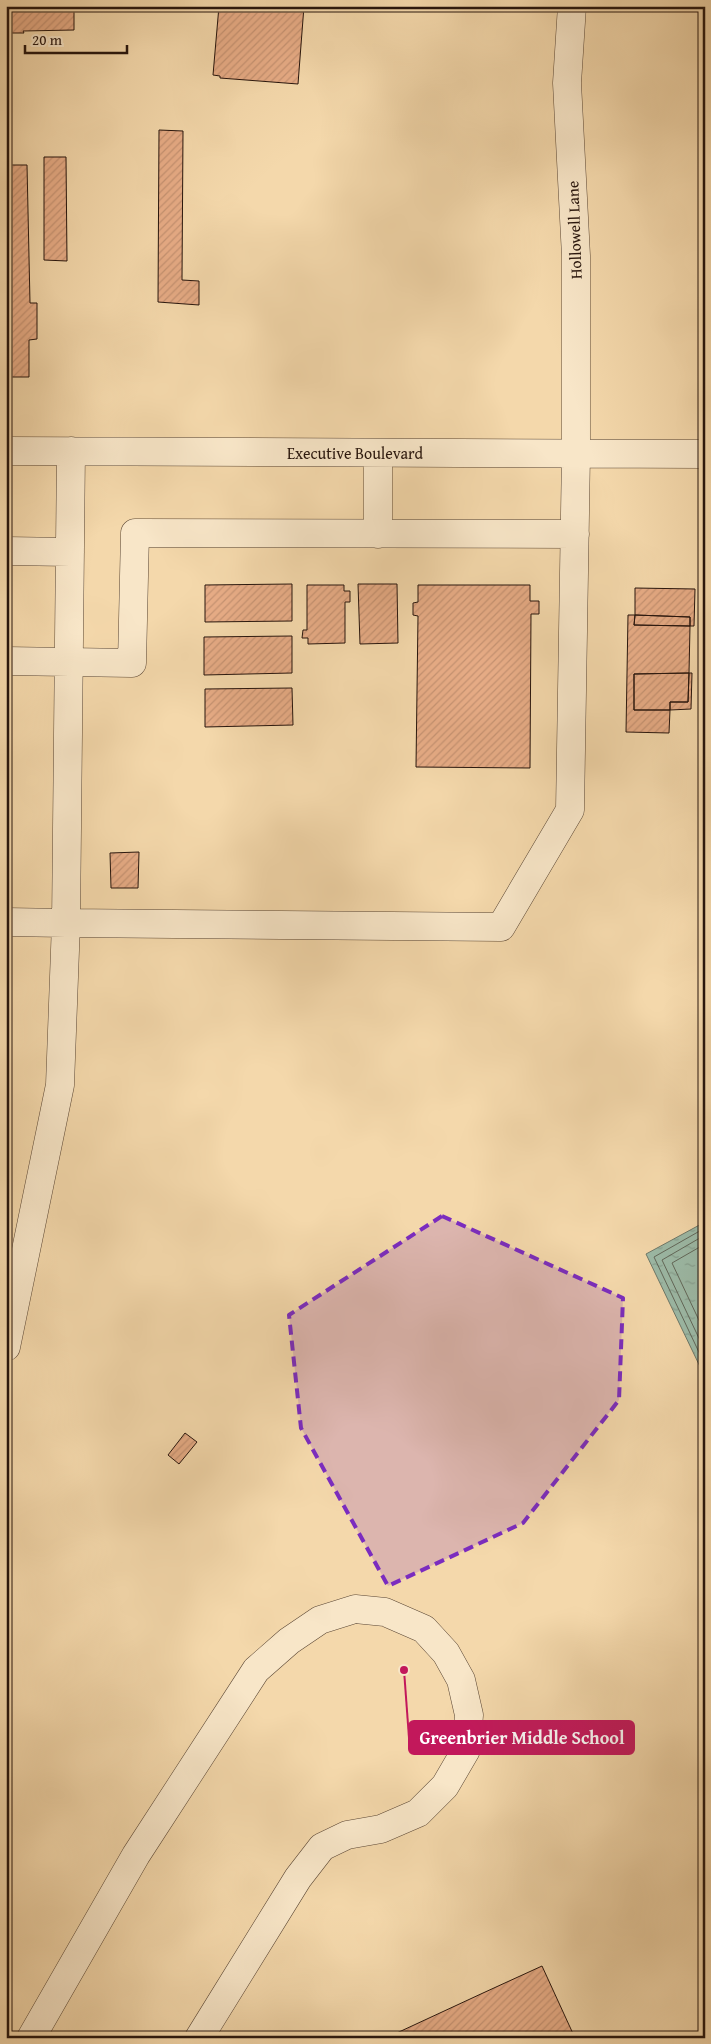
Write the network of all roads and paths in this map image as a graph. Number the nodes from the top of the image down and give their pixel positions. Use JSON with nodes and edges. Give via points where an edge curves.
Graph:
{"nodes":[{"id":1,"x":572,"y":6,"type":"edge"},
{"id":2,"x":6,"y":451,"type":"edge"},
{"id":3,"x":71,"y":451,"type":"junction"},
{"id":4,"x":378,"y":453,"type":"junction"},
{"id":5,"x":576,"y":454,"type":"junction"},
{"id":6,"x":705,"y":454,"type":"edge"},
{"id":7,"x":378,"y":534,"type":"junction"},
{"id":8,"x":575,"y":534,"type":"junction"},
{"id":9,"x":6,"y":551,"type":"edge"},
{"id":10,"x":70,"y":552,"type":"junction"},
{"id":11,"x":6,"y":662,"type":"edge"},
{"id":12,"x":68,"y":662,"type":"junction"},
{"id":13,"x":6,"y":922,"type":"edge"},
{"id":14,"x":66,"y":923,"type":"junction"},
{"id":15,"x":6,"y":1348,"type":"edge"},
{"id":16,"x":31,"y":2038,"type":"edge"},
{"id":17,"x":199,"y":2038,"type":"edge"}],
"edges":[{"from":1,"to":5,"type":"street","name":"Hollowell Lane","via":[[567,82],[576,256]]},
{"from":2,"to":3,"type":"street","name":"Executive Boulevard"},
{"from":3,"to":4,"type":"street","name":"Executive Boulevard"},
{"from":3,"to":10,"type":"street"},
{"from":4,"to":5,"type":"street","name":"Executive Boulevard"},
{"from":4,"to":7,"type":"street"},
{"from":5,"to":6,"type":"street","name":"Executive Boulevard"},
{"from":5,"to":8,"type":"street","name":"Hollowell Lane"},
{"from":7,"to":8,"type":"street"},
{"from":7,"to":12,"type":"street","via":[[135,533],[132,663]]},
{"from":8,"to":14,"type":"street","name":"Hollowell Lane","via":[[570,810],[501,926]]},
{"from":9,"to":10,"type":"street"},
{"from":10,"to":12,"type":"street"},
{"from":11,"to":12,"type":"street"},
{"from":12,"to":14,"type":"street"},
{"from":13,"to":14,"type":"street"},
{"from":14,"to":15,"type":"street","via":[[60,1085]]},
{"from":16,"to":17,"type":"street","via":[[136,1855],[256,1670],[289,1640],[320,1620],[355,1609],[385,1612],[424,1629],[446,1653],[461,1680],[469,1715],[466,1750],[445,1786],[418,1813],[381,1829],[347,1835],[322,1847],[298,1878]]}]}
